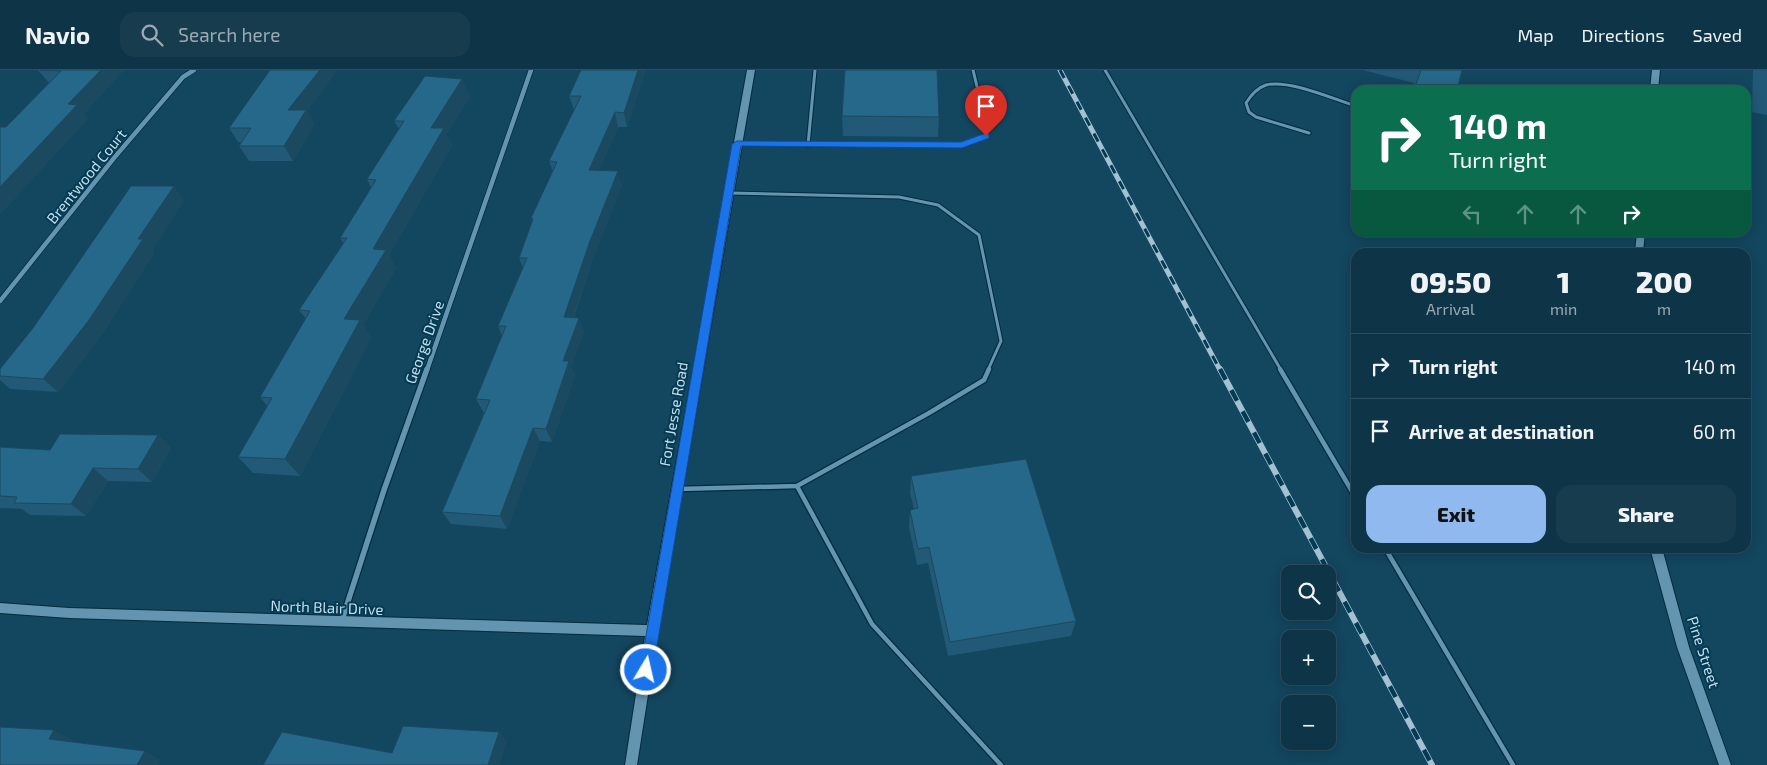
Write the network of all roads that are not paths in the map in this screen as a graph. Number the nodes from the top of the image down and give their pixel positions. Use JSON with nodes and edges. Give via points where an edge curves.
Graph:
{"nodes":[{"id":1,"x":194,"y":70,"type":"edge"},
{"id":2,"x":531,"y":70,"type":"edge"},
{"id":3,"x":750,"y":70,"type":"edge"},
{"id":4,"x":815,"y":70,"type":"edge"},
{"id":5,"x":973,"y":70,"type":"edge"},
{"id":6,"x":1105,"y":70,"type":"edge"},
{"id":7,"x":1656,"y":70,"type":"edge"},
{"id":8,"x":1654,"y":85,"type":"edge"},
{"id":9,"x":1351,"y":105,"type":"edge"},
{"id":10,"x":1309,"y":133,"type":"dead end"},
{"id":11,"x":737,"y":144,"type":"junction"},
{"id":12,"x":808,"y":144,"type":"junction"},
{"id":13,"x":728,"y":193,"type":"junction"},
{"id":14,"x":0,"y":301,"type":"edge"},
{"id":15,"x":797,"y":486,"type":"junction"},
{"id":16,"x":1351,"y":489,"type":"edge"},
{"id":17,"x":677,"y":490,"type":"junction"},
{"id":18,"x":1388,"y":553,"type":"edge"},
{"id":19,"x":1657,"y":553,"type":"edge"},
{"id":20,"x":0,"y":608,"type":"edge"},
{"id":21,"x":341,"y":622,"type":"junction"},
{"id":22,"x":652,"y":631,"type":"junction"},
{"id":23,"x":631,"y":765,"type":"edge"},
{"id":24,"x":1001,"y":765,"type":"edge"},
{"id":25,"x":1513,"y":765,"type":"edge"},
{"id":26,"x":1725,"y":765,"type":"edge"}],
"edges":[{"from":1,"to":14,"type":"street","name":"Brentwood Court","via":[[183,77],[114,158]]},
{"from":2,"to":21,"type":"street","name":"George Drive"},
{"from":3,"to":11,"type":"street","name":"Fort Jesse Road"},
{"from":4,"to":12,"type":"lane"},
{"from":5,"to":12,"type":"lane","via":[[986,136],[962,145]]},
{"from":6,"to":16,"type":"lane"},
{"from":7,"to":8,"type":"street"},
{"from":9,"to":10,"type":"lane","via":[[1282,84],[1267,84],[1256,90],[1246,103],[1248,112],[1256,117]]},
{"from":11,"to":12,"type":"lane"},
{"from":11,"to":13,"type":"street","name":"Fort Jesse Road"},
{"from":13,"to":15,"type":"lane","via":[[899,197],[938,205],[980,235],[1002,341],[984,380]]},
{"from":13,"to":17,"type":"street","name":"Fort Jesse Road"},
{"from":15,"to":17,"type":"lane"},
{"from":15,"to":24,"type":"lane","via":[[872,624]]},
{"from":17,"to":22,"type":"street","name":"Fort Jesse Road"},
{"from":18,"to":25,"type":"lane"},
{"from":19,"to":26,"type":"street","name":"Pine Street","via":[[1683,647]]},
{"from":20,"to":21,"type":"street","name":"North Blair Drive"},
{"from":21,"to":22,"type":"street","name":"North Blair Drive"},
{"from":22,"to":23,"type":"street","name":"Fort Jesse Road"}]}
